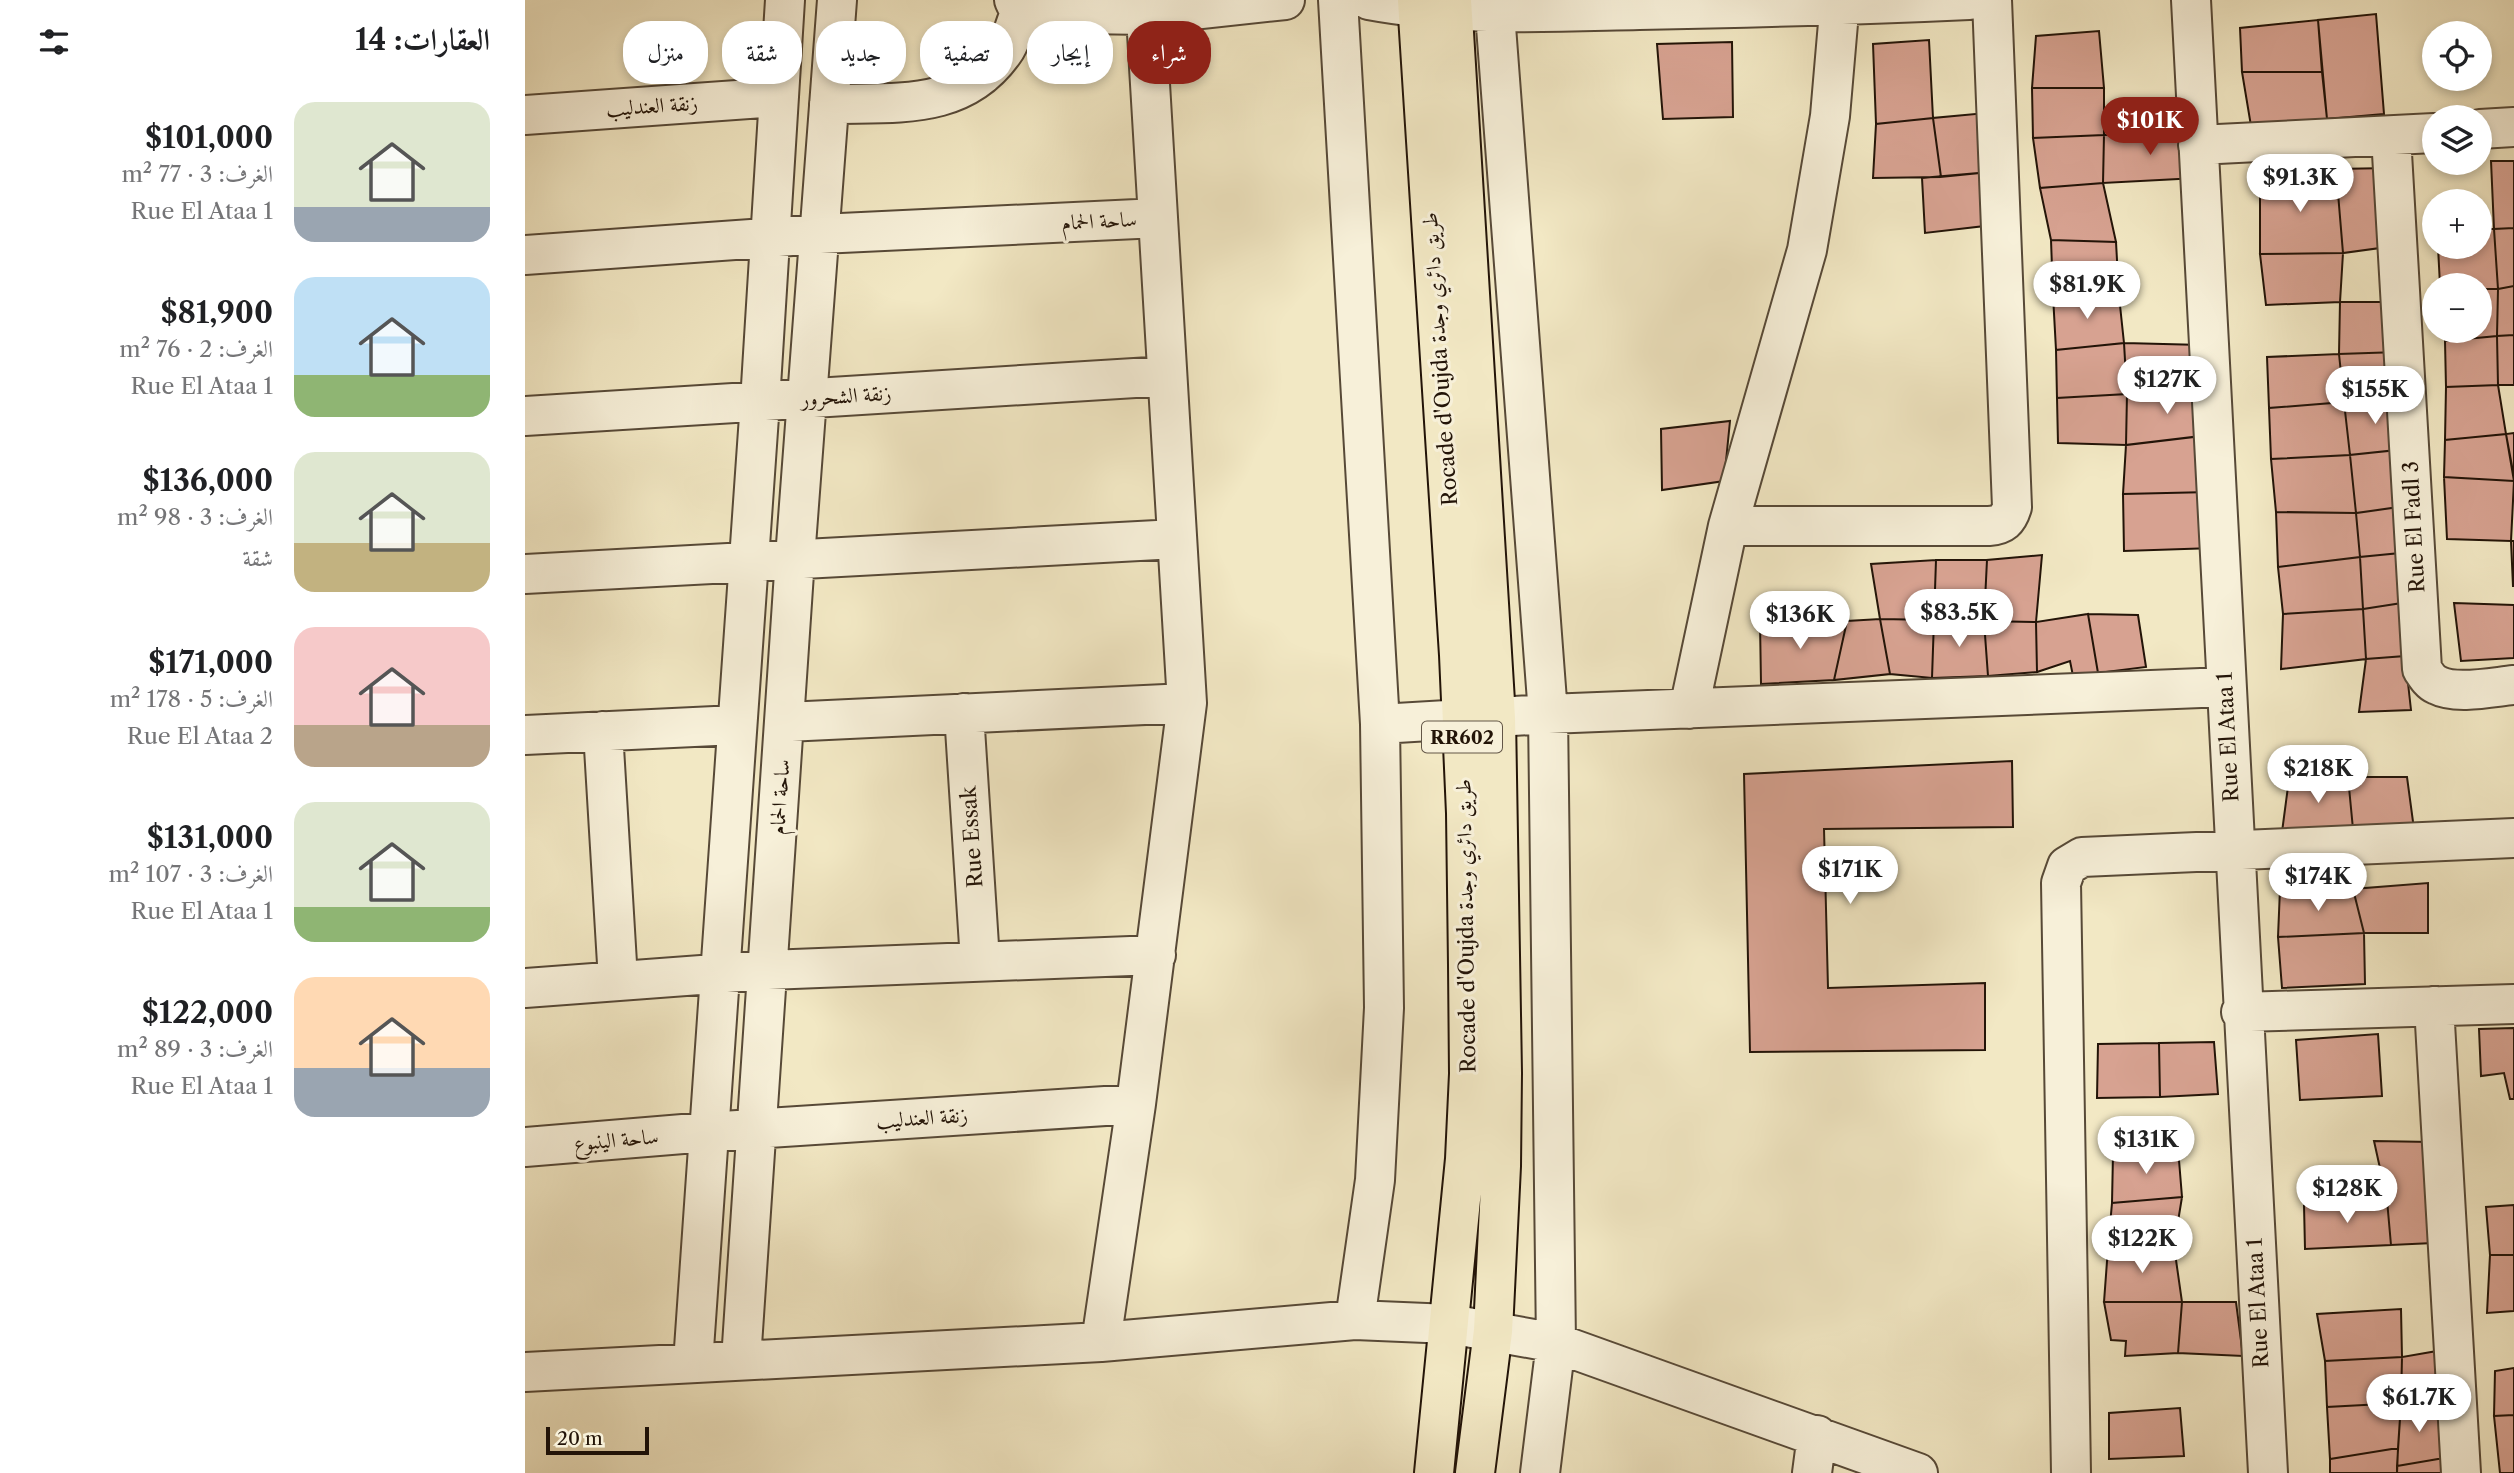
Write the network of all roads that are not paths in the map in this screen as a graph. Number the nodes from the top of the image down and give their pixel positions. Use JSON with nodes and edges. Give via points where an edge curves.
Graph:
{"nodes":[{"id":1,"x":785,"y":0,"type":"edge"},
{"id":2,"x":837,"y":0,"type":"edge"},
{"id":3,"x":1285,"y":0,"type":"edge"},
{"id":4,"x":1338,"y":0,"type":"edge"},
{"id":5,"x":1369,"y":0,"type":"edge"},
{"id":6,"x":1969,"y":0,"type":"edge"},
{"id":7,"x":1992,"y":0,"type":"edge"},
{"id":8,"x":2191,"y":0,"type":"edge"},
{"id":9,"x":1840,"y":3,"type":"edge"},
{"id":10,"x":1435,"y":5,"type":"edge"},
{"id":11,"x":1017,"y":6,"type":"edge"},
{"id":12,"x":1494,"y":7,"type":"edge"},
{"id":13,"x":1145,"y":8,"type":"edge"},
{"id":14,"x":779,"y":97,"type":"junction"},
{"id":15,"x":829,"y":104,"type":"junction"},
{"id":16,"x":525,"y":115,"type":"edge"},
{"id":17,"x":2514,"y":127,"type":"edge"},
{"id":18,"x":2492,"y":128,"type":"edge"},
{"id":19,"x":2422,"y":134,"type":"edge"},
{"id":20,"x":2391,"y":136,"type":"junction"},
{"id":21,"x":2198,"y":145,"type":"junction"},
{"id":22,"x":1159,"y":218,"type":"junction"},
{"id":23,"x":820,"y":234,"type":"junction"},
{"id":24,"x":769,"y":238,"type":"junction"},
{"id":25,"x":525,"y":255,"type":"edge"},
{"id":26,"x":1167,"y":376,"type":"junction"},
{"id":27,"x":809,"y":398,"type":"junction"},
{"id":28,"x":760,"y":401,"type":"junction"},
{"id":29,"x":525,"y":416,"type":"edge"},
{"id":30,"x":1728,"y":526,"type":"junction"},
{"id":31,"x":1176,"y":539,"type":"junction"},
{"id":32,"x":795,"y":558,"type":"junction"},
{"id":33,"x":749,"y":561,"type":"junction"},
{"id":34,"x":525,"y":574,"type":"edge"},
{"id":35,"x":2514,"y":685,"type":"edge"},
{"id":36,"x":2226,"y":687,"type":"junction"},
{"id":37,"x":1187,"y":703,"type":"junction"},
{"id":38,"x":1689,"y":709,"type":"junction"},
{"id":39,"x":964,"y":713,"type":"junction"},
{"id":40,"x":1548,"y":714,"type":"junction"},
{"id":41,"x":1479,"y":719,"type":"junction"},
{"id":42,"x":786,"y":722,"type":"junction"},
{"id":43,"x":1380,"y":724,"type":"junction"},
{"id":44,"x":736,"y":725,"type":"junction"},
{"id":45,"x":603,"y":731,"type":"junction"},
{"id":46,"x":525,"y":735,"type":"edge"},
{"id":47,"x":2514,"y":838,"type":"edge"},
{"id":48,"x":2234,"y":851,"type":"junction"},
{"id":49,"x":1156,"y":955,"type":"junction"},
{"id":50,"x":980,"y":961,"type":"junction"},
{"id":51,"x":768,"y":970,"type":"junction"},
{"id":52,"x":720,"y":973,"type":"junction"},
{"id":53,"x":618,"y":980,"type":"junction"},
{"id":54,"x":525,"y":988,"type":"edge"},
{"id":55,"x":2514,"y":1003,"type":"edge"},
{"id":56,"x":2434,"y":1006,"type":"junction"},
{"id":57,"x":2241,"y":1012,"type":"junction"},
{"id":58,"x":1136,"y":1104,"type":"junction"},
{"id":59,"x":757,"y":1129,"type":"junction"},
{"id":60,"x":708,"y":1132,"type":"junction"},
{"id":61,"x":525,"y":1147,"type":"edge"},
{"id":62,"x":1355,"y":1320,"type":"junction"},
{"id":63,"x":1450,"y":1324,"type":"junction"},
{"id":64,"x":1493,"y":1331,"type":"junction"},
{"id":65,"x":1101,"y":1342,"type":"junction"},
{"id":66,"x":1556,"y":1343,"type":"junction"},
{"id":67,"x":741,"y":1360,"type":"junction"},
{"id":68,"x":692,"y":1363,"type":"junction"},
{"id":69,"x":525,"y":1372,"type":"edge"},
{"id":70,"x":1817,"y":1435,"type":"junction"},
{"id":71,"x":1434,"y":1473,"type":"edge"},
{"id":72,"x":1475,"y":1473,"type":"edge"},
{"id":73,"x":1540,"y":1473,"type":"edge"},
{"id":74,"x":1812,"y":1473,"type":"edge"},
{"id":75,"x":1917,"y":1473,"type":"edge"},
{"id":76,"x":2071,"y":1473,"type":"edge"},
{"id":77,"x":2268,"y":1473,"type":"edge"},
{"id":78,"x":2461,"y":1473,"type":"edge"}],
"edges":[{"from":1,"to":14,"type":"street"},
{"from":2,"to":15,"type":"street","name":"ساحة الحمام"},
{"from":3,"to":13,"type":"street"},
{"from":4,"to":43,"type":"street"},
{"from":5,"to":10,"type":"street"},
{"from":6,"to":9,"type":"street"},
{"from":7,"to":30,"type":"street","via":[[2009,518],[2000,526]]},
{"from":8,"to":21,"type":"street","name":"Rue El Ataa 1"},
{"from":9,"to":12,"type":"street"},
{"from":9,"to":30,"type":"street","via":[[1830,116],[1807,250]]},
{"from":10,"to":12,"type":"street"},
{"from":10,"to":41,"type":"highway","name":"Rocade d'Oujda طريق دائري وجدة","number":"RR602"},
{"from":11,"to":13,"type":"street"},
{"from":11,"to":15,"type":"street","via":[[1007,46],[986,73],[956,93],[915,101]]},
{"from":12,"to":40,"type":"street"},
{"from":13,"to":22,"type":"street","name":"ساحة الحمام"},
{"from":14,"to":16,"type":"street","name":"زنقة العندليب"},
{"from":14,"to":24,"type":"street"},
{"from":15,"to":23,"type":"street","name":"ساحة الحمام"},
{"from":17,"to":18,"type":"street"},
{"from":19,"to":20,"type":"street"},
{"from":20,"to":21,"type":"street"},
{"from":20,"to":35,"type":"street","name":"Rue El Fadl 3","via":[[2422,668],[2430,681],[2453,690]]},
{"from":21,"to":36,"type":"street","name":"Rue El Ataa 1"},
{"from":22,"to":23,"type":"street","name":"ساحة الحمام"},
{"from":22,"to":26,"type":"street"},
{"from":23,"to":24,"type":"street","name":"ساحة الحمام"},
{"from":23,"to":27,"type":"street","name":"ساحة الحمام"},
{"from":24,"to":25,"type":"street","name":"ساحة الحمام"},
{"from":24,"to":28,"type":"street"},
{"from":26,"to":27,"type":"street","name":"زنقة الشحرور"},
{"from":26,"to":31,"type":"street"},
{"from":27,"to":28,"type":"street","name":"زنقة الشحرور"},
{"from":27,"to":32,"type":"street","name":"ساحة الحمام"},
{"from":28,"to":29,"type":"street","name":"زنقة الشحرور"},
{"from":28,"to":33,"type":"street"},
{"from":30,"to":38,"type":"street"},
{"from":31,"to":32,"type":"street"},
{"from":31,"to":37,"type":"street"},
{"from":32,"to":33,"type":"street"},
{"from":32,"to":42,"type":"street","name":"ساحة الحمام"},
{"from":33,"to":34,"type":"street"},
{"from":33,"to":44,"type":"street"},
{"from":36,"to":38,"type":"street"},
{"from":36,"to":48,"type":"street","name":"Rue El Ataa 1"},
{"from":37,"to":39,"type":"street"},
{"from":37,"to":49,"type":"street"},
{"from":38,"to":40,"type":"street"},
{"from":39,"to":42,"type":"street"},
{"from":39,"to":50,"type":"street","name":"Rue Essak"},
{"from":40,"to":41,"type":"street"},
{"from":40,"to":66,"type":"street"},
{"from":41,"to":43,"type":"street"},
{"from":41,"to":63,"type":"highway","name":"Rocade d'Oujda طريق دائري وجدة","number":"RR602","via":[[1466,813],[1469,1074]]},
{"from":41,"to":64,"type":"highway","name":"Rocade d'Oujda طريق دائري وجدة","number":"RR602","via":[[1502,1073]]},
{"from":42,"to":51,"type":"street","name":"ساحة الحمام"},
{"from":43,"to":62,"type":"street","via":[[1384,1008],[1374,1180]]},
{"from":44,"to":45,"type":"street"},
{"from":44,"to":52,"type":"street"},
{"from":45,"to":46,"type":"street"},
{"from":45,"to":53,"type":"street"},
{"from":47,"to":48,"type":"street"},
{"from":48,"to":57,"type":"street","name":"Rue El Ataa 1"},
{"from":48,"to":76,"type":"street","via":[[2082,857],[2067,866],[2060,883]]},
{"from":49,"to":50,"type":"street"},
{"from":49,"to":58,"type":"street"},
{"from":50,"to":51,"type":"street"},
{"from":51,"to":52,"type":"street"},
{"from":51,"to":59,"type":"street","name":"ساحة الحمام"},
{"from":52,"to":53,"type":"street"},
{"from":52,"to":60,"type":"street"},
{"from":53,"to":54,"type":"street"},
{"from":55,"to":56,"type":"street"},
{"from":56,"to":57,"type":"street"},
{"from":56,"to":78,"type":"street"},
{"from":57,"to":77,"type":"street","name":"Rue El Ataa 1"},
{"from":58,"to":59,"type":"street","name":"زنقة العندليب"},
{"from":58,"to":65,"type":"street"},
{"from":59,"to":60,"type":"street","name":"زنقة العندليب"},
{"from":59,"to":67,"type":"street","name":"ساحة الحمام"},
{"from":60,"to":61,"type":"street","name":"ساحة الينبوع"},
{"from":60,"to":68,"type":"street"},
{"from":62,"to":63,"type":"street"},
{"from":62,"to":65,"type":"street"},
{"from":63,"to":64,"type":"street"},
{"from":63,"to":71,"type":"highway","name":"Rocade d'Oujda طريق دائري وجدة","number":"RR602"},
{"from":64,"to":66,"type":"street"},
{"from":64,"to":72,"type":"highway","name":"Rocade d'Oujda طريق دائري وجدة","number":"RR602"},
{"from":65,"to":67,"type":"street"},
{"from":66,"to":70,"type":"street"},
{"from":66,"to":73,"type":"street"},
{"from":67,"to":68,"type":"street"},
{"from":68,"to":69,"type":"street"},
{"from":70,"to":74,"type":"street"},
{"from":70,"to":75,"type":"street"}]}
